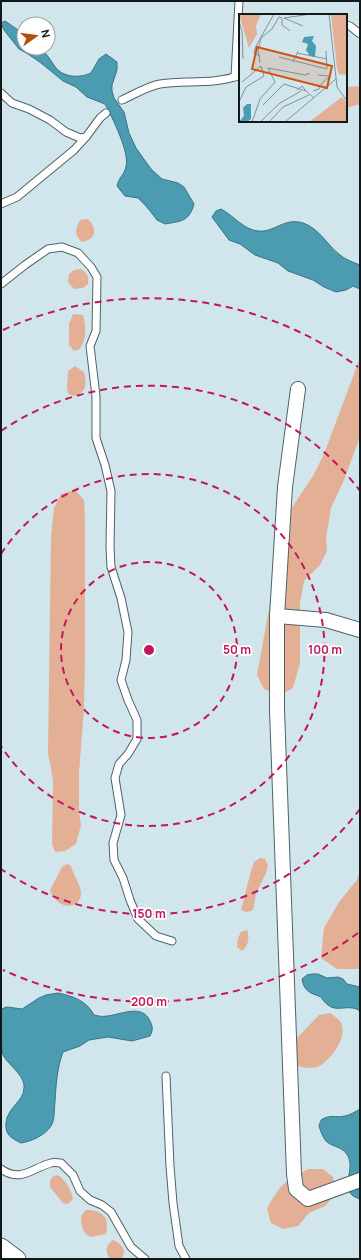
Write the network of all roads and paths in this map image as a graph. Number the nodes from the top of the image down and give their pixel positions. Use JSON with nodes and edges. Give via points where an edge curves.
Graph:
{"nodes":[{"id":1,"x":239,"y":1,"type":"edge"},
{"id":2,"x":347,"y":25,"type":"edge"},
{"id":3,"x":360,"y":34,"type":"edge"},
{"id":4,"x":238,"y":76,"type":"edge"},
{"id":5,"x":1,"y":93,"type":"edge"},
{"id":6,"x":122,"y":100,"type":"dead end"},
{"id":7,"x":106,"y":113,"type":"dead end"},
{"id":8,"x":86,"y":137,"type":"junction"},
{"id":9,"x":1,"y":204,"type":"edge"},
{"id":10,"x":1,"y":284,"type":"edge"},
{"id":11,"x":298,"y":389,"type":"dead end"},
{"id":12,"x":277,"y":616,"type":"junction"},
{"id":13,"x":360,"y":630,"type":"edge"},
{"id":14,"x":172,"y":941,"type":"dead end"},
{"id":15,"x":166,"y":1076,"type":"dead end"},
{"id":16,"x":1,"y":1169,"type":"edge"},
{"id":17,"x":360,"y":1180,"type":"edge"},
{"id":18,"x":1,"y":1247,"type":"edge"},
{"id":19,"x":17,"y":1259,"type":"edge"},
{"id":20,"x":145,"y":1259,"type":"edge"},
{"id":21,"x":186,"y":1259,"type":"edge"}],
"edges":[{"from":1,"to":4,"type":"lane"},
{"from":2,"to":3,"type":"lane"},
{"from":4,"to":6,"type":"lane","via":[[217,81],[157,85]]},
{"from":5,"to":8,"type":"lane","via":[[12,103],[50,120],[66,132],[80,138]]},
{"from":7,"to":8,"type":"lane"},
{"from":8,"to":9,"type":"lane","via":[[17,197]]},
{"from":10,"to":14,"type":"lane","via":[[48,249],[62,247],[78,253],[97,277],[96,331],[90,346],[96,396],[96,438],[111,491],[111,567],[128,632],[126,660],[121,680],[137,720],[137,739],[119,764],[115,778],[122,815],[113,843],[114,860],[138,919],[156,936]]},
{"from":11,"to":12,"type":"street","via":[[285,487]]},
{"from":12,"to":13,"type":"street","via":[[326,620]]},
{"from":12,"to":17,"type":"street","via":[[277,710],[296,1189],[308,1199]]},
{"from":15,"to":21,"type":"lane","via":[[173,1203],[179,1246]]},
{"from":16,"to":20,"type":"lane","via":[[18,1175],[52,1163],[61,1163],[72,1175],[80,1191],[111,1212],[131,1247]]},
{"from":18,"to":19,"type":"street"}]}
